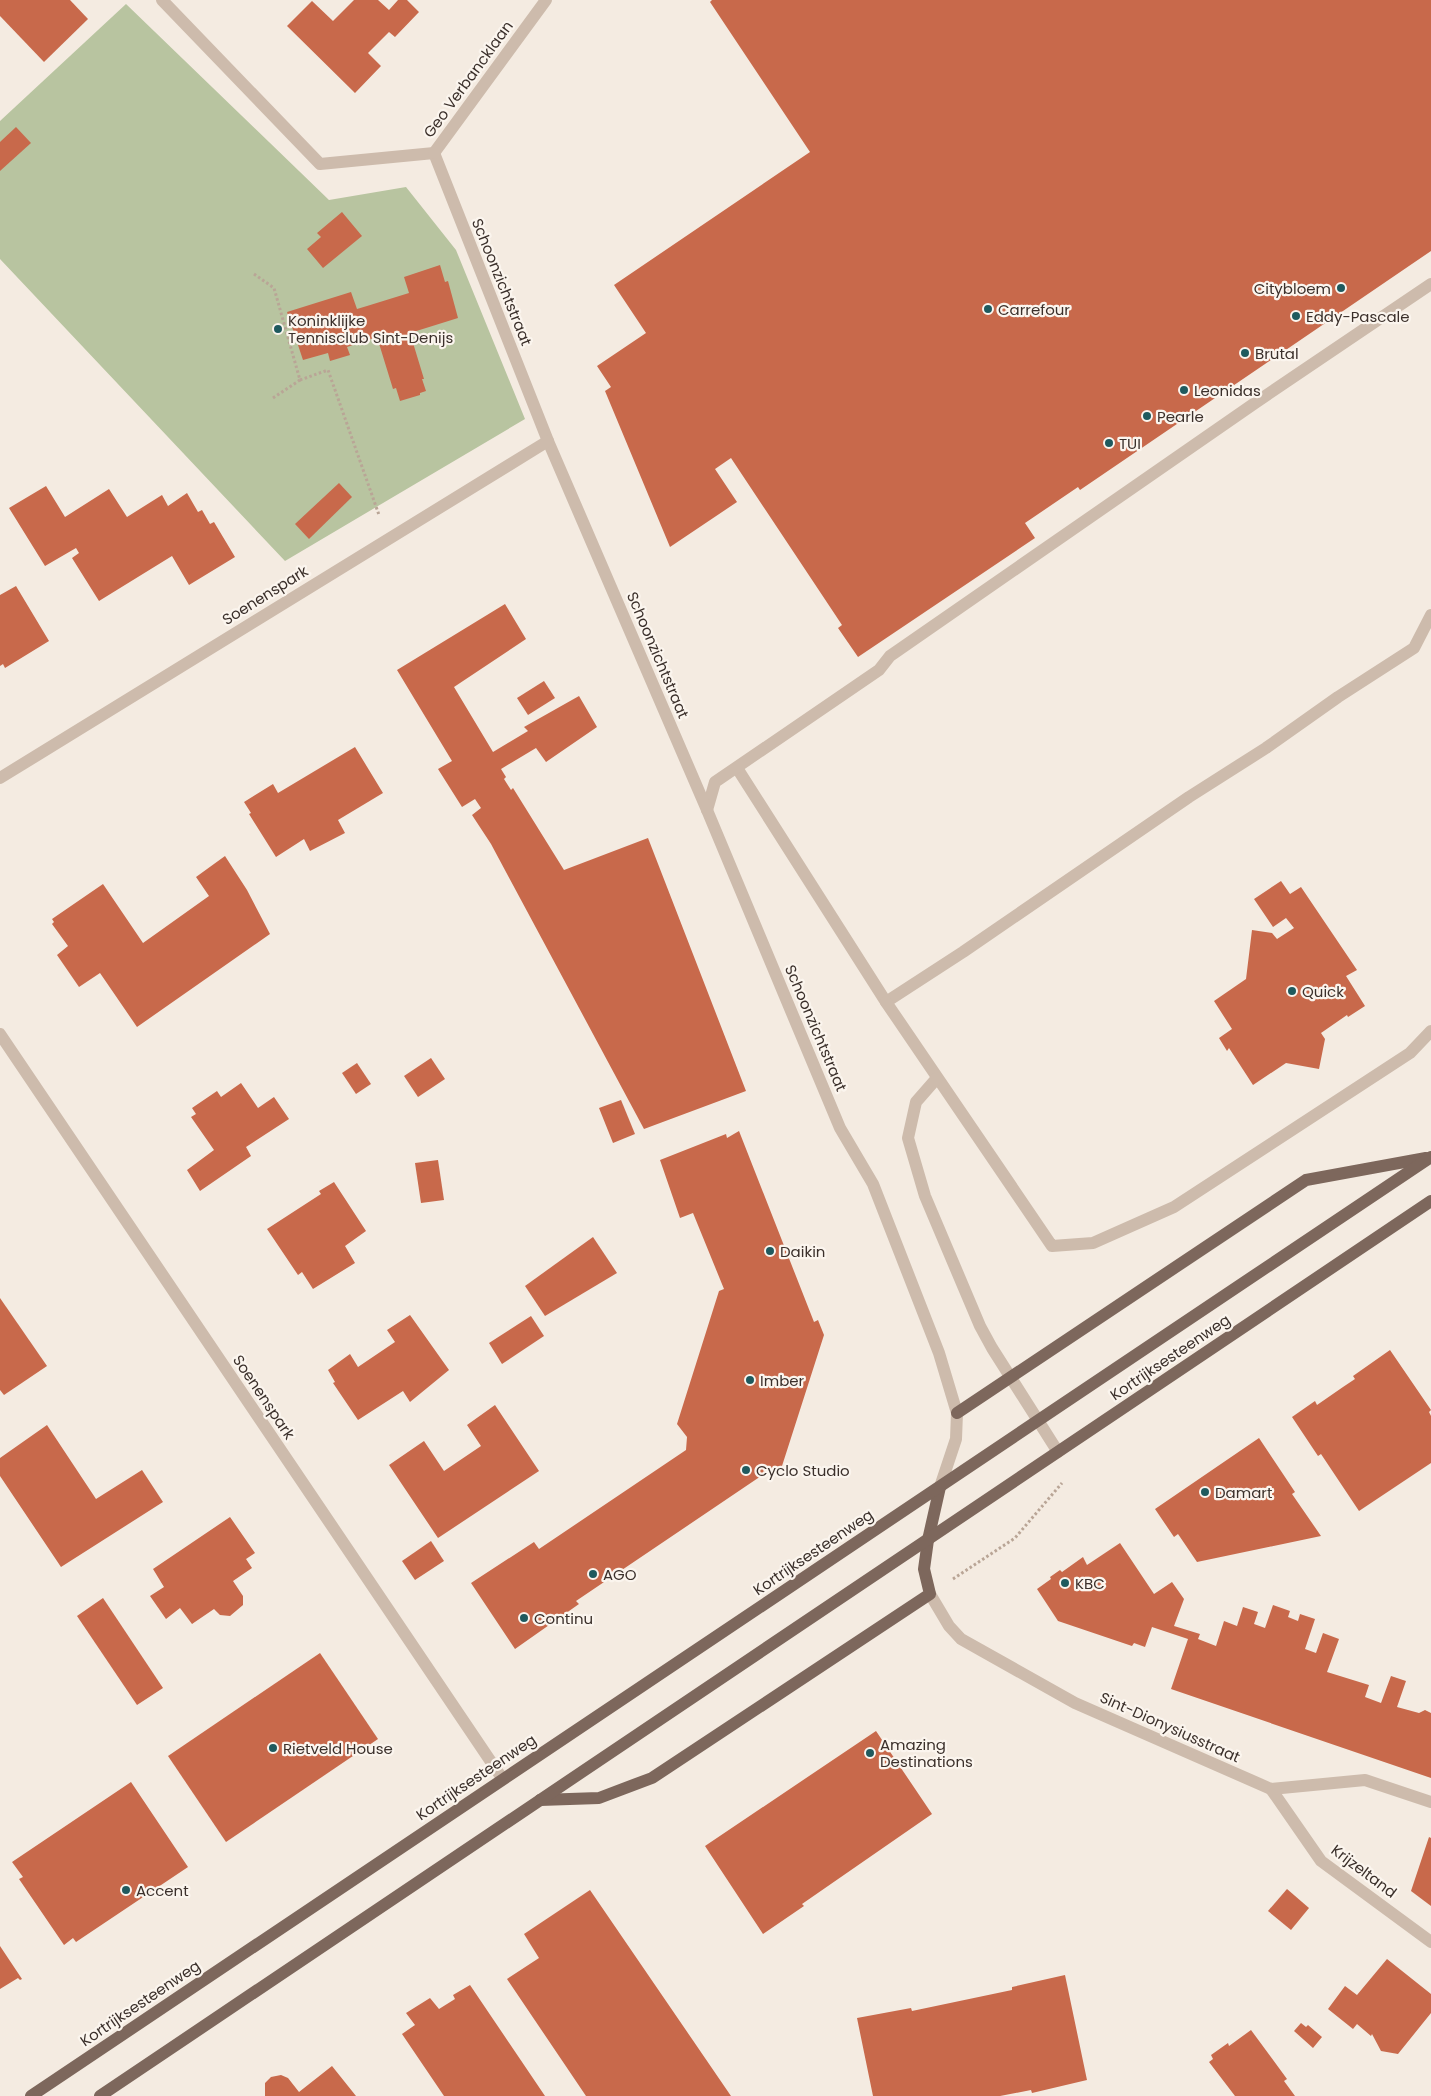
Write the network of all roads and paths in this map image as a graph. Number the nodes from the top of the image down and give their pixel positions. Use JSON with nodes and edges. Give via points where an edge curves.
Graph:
{"nodes":[{"id":1,"x":162,"y":0,"type":"edge"},
{"id":2,"x":546,"y":0,"type":"edge"},
{"id":3,"x":434,"y":152,"type":"junction"},
{"id":4,"x":254,"y":274,"type":"dead end"},
{"id":5,"x":1431,"y":284,"type":"edge"},
{"id":6,"x":300,"y":380,"type":"junction"},
{"id":7,"x":273,"y":398,"type":"dead end"},
{"id":8,"x":548,"y":441,"type":"junction"},
{"id":9,"x":388,"y":539,"type":"junction"},
{"id":10,"x":1431,"y":615,"type":"edge"},
{"id":11,"x":737,"y":768,"type":"junction"},
{"id":12,"x":0,"y":778,"type":"edge"},
{"id":13,"x":707,"y":810,"type":"junction"},
{"id":14,"x":886,"y":1002,"type":"junction"},
{"id":15,"x":1431,"y":1032,"type":"edge"},
{"id":16,"x":0,"y":1034,"type":"edge"},
{"id":17,"x":937,"y":1078,"type":"junction"},
{"id":18,"x":1431,"y":1157,"type":"edge"},
{"id":19,"x":1431,"y":1201,"type":"edge"},
{"id":20,"x":1010,"y":1378,"type":"junction"},
{"id":21,"x":958,"y":1413,"type":"junction"},
{"id":22,"x":1038,"y":1420,"type":"junction"},
{"id":23,"x":1058,"y":1452,"type":"junction"},
{"id":24,"x":1066,"y":1478,"type":"dead end"},
{"id":25,"x":940,"y":1486,"type":"junction"},
{"id":26,"x":928,"y":1540,"type":"junction"},
{"id":27,"x":930,"y":1594,"type":"junction"},
{"id":28,"x":502,"y":1778,"type":"junction"},
{"id":29,"x":1271,"y":1790,"type":"junction"},
{"id":30,"x":540,"y":1800,"type":"junction"},
{"id":31,"x":1431,"y":1802,"type":"edge"},
{"id":32,"x":1431,"y":1942,"type":"edge"},
{"id":33,"x":31,"y":2096,"type":"edge"},
{"id":34,"x":100,"y":2096,"type":"edge"}],
"edges":[{"from":1,"to":3,"type":"street","via":[[320,164]]},
{"from":2,"to":3,"type":"street","name":"Geo Verbancklaan"},
{"from":3,"to":8,"type":"street","name":"Schoonzichtstraat"},
{"from":4,"to":6,"type":"path","via":[[274,288]]},
{"from":5,"to":11,"type":"street","via":[[890,656],[879,670]]},
{"from":6,"to":7,"type":"path"},
{"from":6,"to":9,"type":"path","via":[[328,370]]},
{"from":8,"to":9,"type":"street","name":"Soenenspark"},
{"from":8,"to":13,"type":"street","name":"Schoonzichtstraat"},
{"from":9,"to":12,"type":"street","name":"Soenenspark"},
{"from":10,"to":14,"type":"street","via":[[1414,648]]},
{"from":11,"to":13,"type":"street","via":[[716,782]]},
{"from":11,"to":14,"type":"street"},
{"from":13,"to":21,"type":"street","name":"Schoonzichtstraat","via":[[840,1128],[873,1184],[939,1353]]},
{"from":14,"to":17,"type":"street"},
{"from":15,"to":17,"type":"street","via":[[1410,1053],[1174,1207],[1093,1243],[1052,1246]]},
{"from":16,"to":28,"type":"street","name":"Soenenspark"},
{"from":17,"to":20,"type":"street","via":[[916,1102],[908,1138],[928,1205],[980,1326]]},
{"from":18,"to":20,"type":"main road","via":[[1306,1180]]},
{"from":18,"to":22,"type":"main road","name":"Kortrijksesteenweg"},
{"from":19,"to":23,"type":"main road","name":"Kortrijksesteenweg"},
{"from":20,"to":21,"type":"main road"},
{"from":20,"to":22,"type":"street"},
{"from":21,"to":25,"type":"street","name":"Schoonzichtstraat","via":[[956,1439]]},
{"from":22,"to":23,"type":"street"},
{"from":22,"to":25,"type":"main road","name":"Kortrijksesteenweg"},
{"from":23,"to":26,"type":"main road","name":"Kortrijksesteenweg"},
{"from":24,"to":27,"type":"path","via":[[1015,1538]]},
{"from":25,"to":26,"type":"main road"},
{"from":25,"to":28,"type":"main road","name":"Kortrijksesteenweg"},
{"from":26,"to":27,"type":"main road","via":[[924,1569]]},
{"from":26,"to":30,"type":"main road","name":"Kortrijksesteenweg"},
{"from":27,"to":29,"type":"street","name":"Sint-Dionysiusstraat","via":[[961,1640],[1075,1703]]},
{"from":27,"to":30,"type":"main road","via":[[652,1778],[598,1798]]},
{"from":28,"to":33,"type":"main road","name":"Kortrijksesteenweg"},
{"from":29,"to":31,"type":"street","name":"Sint-Dionysiusstraat","via":[[1366,1780]]},
{"from":29,"to":32,"type":"street","name":"Krijzeltand","via":[[1321,1861]]},
{"from":30,"to":34,"type":"main road","name":"Kortrijksesteenweg"}]}
